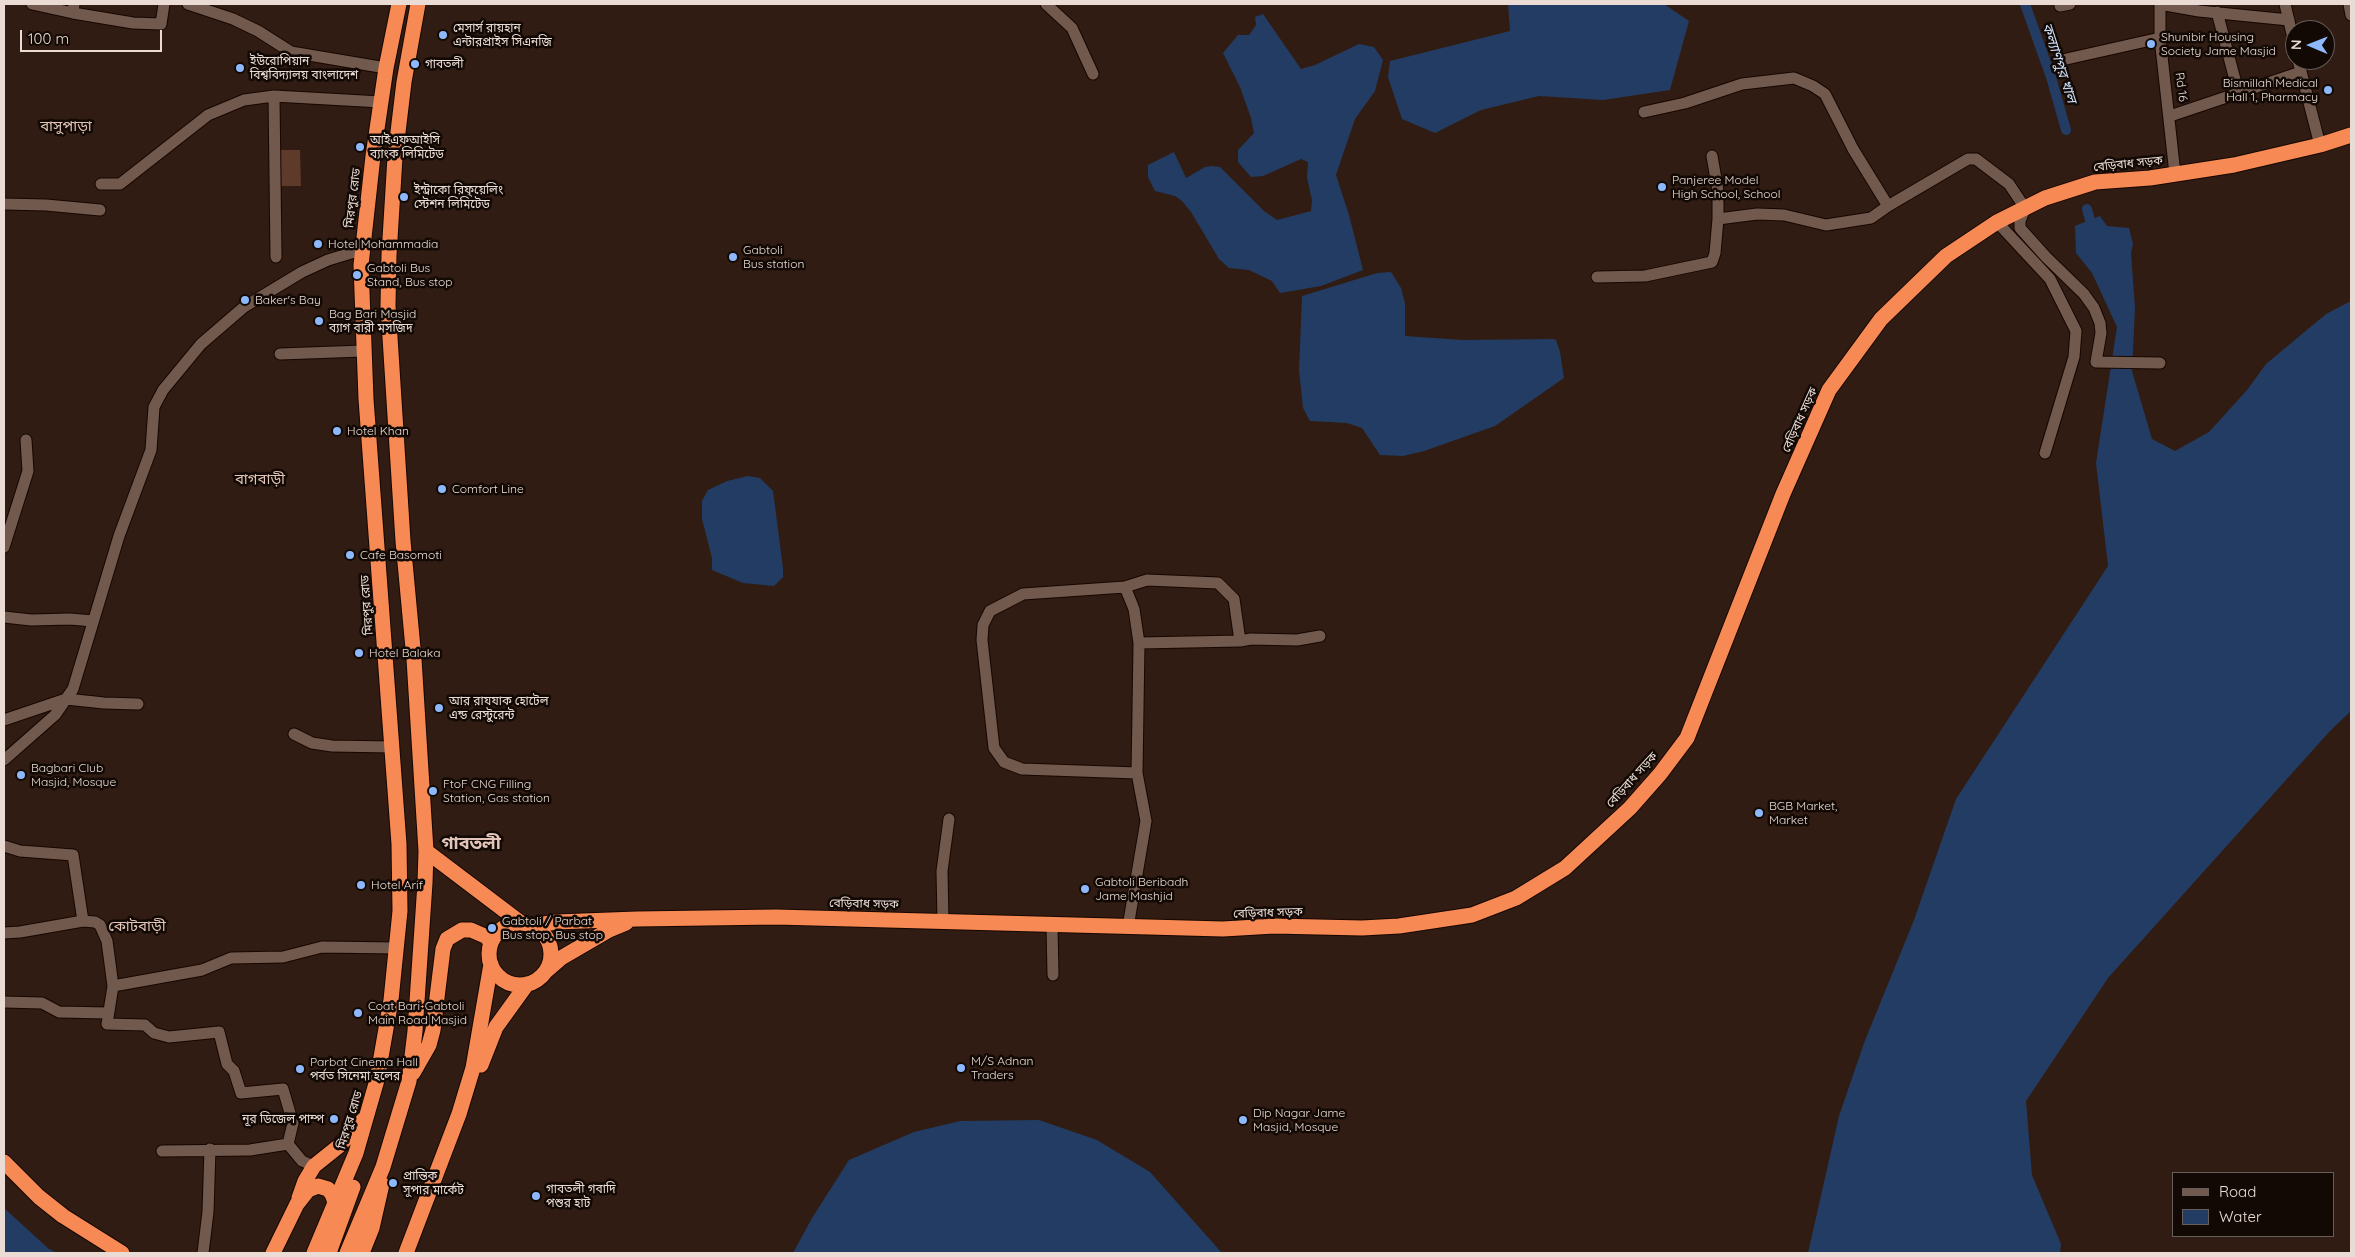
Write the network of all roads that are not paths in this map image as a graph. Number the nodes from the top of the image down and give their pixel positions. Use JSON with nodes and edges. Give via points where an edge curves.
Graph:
{"nodes":[{"id":1,"x":32,"y":4,"type":"edge"},
{"id":2,"x":164,"y":4,"type":"edge"},
{"id":3,"x":188,"y":4,"type":"edge"},
{"id":4,"x":399,"y":4,"type":"edge"},
{"id":5,"x":418,"y":4,"type":"edge"},
{"id":6,"x":1046,"y":4,"type":"edge"},
{"id":7,"x":2160,"y":4,"type":"edge"},
{"id":8,"x":2287,"y":4,"type":"edge"},
{"id":9,"x":2349,"y":4,"type":"edge"},
{"id":10,"x":2199,"y":7,"type":"edge"},
{"id":11,"x":74,"y":8,"type":"edge"},
{"id":12,"x":2217,"y":12,"type":"junction"},
{"id":13,"x":2351,"y":15,"type":"edge"},
{"id":14,"x":2289,"y":20,"type":"joint"},
{"id":15,"x":2160,"y":38,"type":"junction"},
{"id":16,"x":2062,"y":60,"type":"dead end"},
{"id":17,"x":386,"y":68,"type":"junction"},
{"id":18,"x":2301,"y":72,"type":"joint"},
{"id":19,"x":1093,"y":74,"type":"dead end"},
{"id":20,"x":2238,"y":91,"type":"junction"},
{"id":21,"x":274,"y":96,"type":"junction"},
{"id":22,"x":381,"y":102,"type":"junction"},
{"id":23,"x":1644,"y":112,"type":"dead end"},
{"id":24,"x":2170,"y":116,"type":"junction"},
{"id":25,"x":2351,"y":136,"type":"edge"},
{"id":26,"x":2320,"y":145,"type":"junction"},
{"id":27,"x":1712,"y":156,"type":"dead end"},
{"id":28,"x":2175,"y":174,"type":"junction"},
{"id":29,"x":101,"y":184,"type":"dead end"},
{"id":30,"x":4,"y":204,"type":"edge"},
{"id":31,"x":1888,"y":206,"type":"junction"},
{"id":32,"x":2025,"y":208,"type":"junction"},
{"id":33,"x":100,"y":210,"type":"dead end"},
{"id":34,"x":1718,"y":219,"type":"junction"},
{"id":35,"x":1997,"y":222,"type":"junction"},
{"id":36,"x":361,"y":250,"type":"junction"},
{"id":37,"x":276,"y":257,"type":"dead end"},
{"id":38,"x":1597,"y":277,"type":"dead end"},
{"id":39,"x":363,"y":351,"type":"junction"},
{"id":40,"x":280,"y":354,"type":"dead end"},
{"id":41,"x":2160,"y":363,"type":"dead end"},
{"id":42,"x":26,"y":440,"type":"dead end"},
{"id":43,"x":2044,"y":453,"type":"dead end"},
{"id":44,"x":4,"y":547,"type":"edge"},
{"id":45,"x":1125,"y":587,"type":"junction"},
{"id":46,"x":4,"y":617,"type":"edge"},
{"id":47,"x":94,"y":621,"type":"junction"},
{"id":48,"x":1320,"y":636,"type":"dead end"},
{"id":49,"x":1240,"y":641,"type":"junction"},
{"id":50,"x":1139,"y":643,"type":"junction"},
{"id":51,"x":66,"y":699,"type":"junction"},
{"id":52,"x":138,"y":704,"type":"dead end"},
{"id":53,"x":4,"y":720,"type":"edge"},
{"id":54,"x":294,"y":734,"type":"dead end"},
{"id":55,"x":391,"y":746,"type":"junction"},
{"id":56,"x":4,"y":760,"type":"edge"},
{"id":57,"x":1137,"y":773,"type":"junction"},
{"id":58,"x":949,"y":819,"type":"dead end"},
{"id":59,"x":4,"y":846,"type":"edge"},
{"id":60,"x":426,"y":851,"type":"junction"},
{"id":61,"x":637,"y":919,"type":"junction"},
{"id":62,"x":83,"y":921,"type":"junction"},
{"id":63,"x":942,"y":921,"type":"junction"},
{"id":64,"x":526,"y":924,"type":"junction"},
{"id":65,"x":1052,"y":926,"type":"junction"},
{"id":66,"x":1128,"y":927,"type":"junction"},
{"id":67,"x":4,"y":933,"type":"edge"},
{"id":68,"x":491,"y":943,"type":"junction"},
{"id":69,"x":397,"y":948,"type":"junction"},
{"id":70,"x":490,"y":964,"type":"junction"},
{"id":71,"x":546,"y":971,"type":"junction"},
{"id":72,"x":1053,"y":975,"type":"dead end"},
{"id":73,"x":526,"y":984,"type":"junction"},
{"id":74,"x":113,"y":986,"type":"junction"},
{"id":75,"x":4,"y":1002,"type":"edge"},
{"id":76,"x":108,"y":1012,"type":"junction"},
{"id":77,"x":409,"y":1081,"type":"junction"},
{"id":78,"x":369,"y":1113,"type":"junction"},
{"id":79,"x":288,"y":1144,"type":"junction"},
{"id":80,"x":210,"y":1149,"type":"junction"},
{"id":81,"x":162,"y":1151,"type":"dead end"},
{"id":82,"x":4,"y":1162,"type":"edge"},
{"id":83,"x":314,"y":1166,"type":"junction"},
{"id":84,"x":383,"y":1167,"type":"junction"},
{"id":85,"x":336,"y":1202,"type":"junction"},
{"id":86,"x":297,"y":1204,"type":"junction"},
{"id":87,"x":340,"y":1224,"type":"junction"},
{"id":88,"x":122,"y":1253,"type":"edge"},
{"id":89,"x":203,"y":1253,"type":"edge"},
{"id":90,"x":273,"y":1253,"type":"edge"},
{"id":91,"x":314,"y":1253,"type":"edge"},
{"id":92,"x":329,"y":1253,"type":"edge"},
{"id":93,"x":347,"y":1253,"type":"edge"},
{"id":94,"x":362,"y":1253,"type":"edge"},
{"id":95,"x":406,"y":1253,"type":"edge"},
{"id":96,"x":415,"y":1253,"type":"edge"}],
"edges":[{"from":1,"to":11,"type":"street"},
{"from":2,"to":11,"type":"street","via":[[162,24],[133,23]]},
{"from":3,"to":17,"type":"street","via":[[233,19],[291,52]]},
{"from":4,"to":17,"type":"highway","name":"মিরপুর রোড"},
{"from":5,"to":60,"type":"highway","via":[[395,157],[388,306]]},
{"from":6,"to":19,"type":"street","via":[[1072,28]]},
{"from":7,"to":10,"type":"street"},
{"from":7,"to":15,"type":"street","name":"Rd 16"},
{"from":8,"to":14,"type":"street"},
{"from":9,"to":13,"type":"street"},
{"from":10,"to":12,"type":"street"},
{"from":12,"to":14,"type":"street"},
{"from":12,"to":20,"type":"street"},
{"from":15,"to":16,"type":"street"},
{"from":15,"to":24,"type":"street","name":"Rd 16"},
{"from":17,"to":22,"type":"highway","name":"মিরপুর রোড"},
{"from":18,"to":20,"type":"street"},
{"from":18,"to":26,"type":"street"},
{"from":20,"to":24,"type":"street"},
{"from":21,"to":22,"type":"street"},
{"from":21,"to":29,"type":"street","via":[[244,100],[208,115],[120,184]]},
{"from":21,"to":37,"type":"street"},
{"from":22,"to":36,"type":"highway","name":"মিরপুর রোড"},
{"from":23,"to":31,"type":"street","via":[[1685,103],[1742,84],[1794,78],[1825,94],[1853,149]]},
{"from":24,"to":28,"type":"street","name":"Rd 16"},
{"from":25,"to":26,"type":"highway","name":"বেড়িবাধ সড়ক"},
{"from":26,"to":28,"type":"highway","name":"বেড়িবাধ সড়ক"},
{"from":27,"to":34,"type":"street","via":[[1718,191]]},
{"from":28,"to":32,"type":"highway","name":"বেড়িবাধ সড়ক","via":[[2095,182]]},
{"from":30,"to":33,"type":"street","via":[[46,204]]},
{"from":31,"to":32,"type":"street","via":[[1972,158],[2009,184]]},
{"from":31,"to":34,"type":"street","via":[[1871,218],[1855,223],[1826,225],[1784,214]]},
{"from":32,"to":35,"type":"highway","name":"বেড়িবাধ সড়ক"},
{"from":32,"to":41,"type":"street","via":[[2020,228],[2094,308],[2100,328],[2096,362]]},
{"from":34,"to":38,"type":"street","via":[[1712,262],[1645,276]]},
{"from":35,"to":43,"type":"street","via":[[2050,279],[2076,330],[2074,357]]},
{"from":35,"to":66,"type":"highway","name":"বেড়িবাধ সড়ক","via":[[1946,256],[1881,319],[1829,390],[1783,494],[1687,738],[1630,808],[1565,868],[1542,884],[1496,906],[1472,915],[1434,921],[1362,928]]},
{"from":36,"to":39,"type":"highway","name":"মিরপুর রোড"},
{"from":36,"to":47,"type":"street","via":[[302,272],[244,307],[201,344],[162,390],[154,407],[151,450],[126,517]]},
{"from":39,"to":40,"type":"street"},
{"from":39,"to":55,"type":"highway","name":"মিরপুর রোড"},
{"from":42,"to":44,"type":"street","via":[[28,471]]},
{"from":45,"to":49,"type":"street","via":[[1146,580],[1218,583],[1234,599]]},
{"from":45,"to":50,"type":"street","via":[[1134,609]]},
{"from":45,"to":57,"type":"street","via":[[1023,594],[990,611],[983,624],[982,640],[994,748],[1004,762],[1022,769]]},
{"from":46,"to":47,"type":"street"},
{"from":47,"to":51,"type":"street","via":[[78,676]]},
{"from":48,"to":49,"type":"street"},
{"from":49,"to":50,"type":"street"},
{"from":50,"to":57,"type":"street"},
{"from":51,"to":52,"type":"street"},
{"from":51,"to":53,"type":"street"},
{"from":51,"to":56,"type":"street","via":[[56,715]]},
{"from":54,"to":55,"type":"street","via":[[312,743],[332,746]]},
{"from":55,"to":69,"type":"highway","name":"মিরপুর রোড","via":[[400,874]]},
{"from":57,"to":66,"type":"street","via":[[1146,822]]},
{"from":58,"to":63,"type":"street","via":[[942,872]]},
{"from":59,"to":62,"type":"street","via":[[20,851],[73,855]]},
{"from":60,"to":64,"type":"highway"},
{"from":60,"to":77,"type":"highway","via":[[416,1021]]},
{"from":61,"to":63,"type":"highway","name":"বেড়িবাধ সড়ক","via":[[776,917]]},
{"from":61,"to":64,"type":"highway","name":"বেড়িবাধ সড়ক"},
{"from":61,"to":71,"type":"highway","name":"বেড়িবাধ সড়ক","via":[[583,944]]},
{"from":62,"to":67,"type":"street"},
{"from":62,"to":74,"type":"street","via":[[95,922],[104,932]]},
{"from":63,"to":65,"type":"highway","name":"বেড়িবাধ সড়ক"},
{"from":64,"to":68,"type":"highway","via":[[503,928]]},
{"from":64,"to":71,"type":"highway","via":[[541,932],[547,940],[550,961]]},
{"from":65,"to":66,"type":"highway","name":"বেড়িবাধ সড়ক"},
{"from":65,"to":72,"type":"street"},
{"from":68,"to":70,"type":"highway"},
{"from":68,"to":77,"type":"highway","via":[[472,930],[462,930],[448,939],[443,949],[433,1030]]},
{"from":69,"to":74,"type":"street","via":[[322,947],[283,958],[231,958],[202,970]]},
{"from":69,"to":78,"type":"highway","name":"মিরপুর রোড","via":[[384,1044]]},
{"from":70,"to":73,"type":"highway","via":[[501,978],[518,985]]},
{"from":70,"to":95,"type":"highway","via":[[473,1068],[459,1114]]},
{"from":71,"to":73,"type":"highway"},
{"from":73,"to":96,"type":"highway","via":[[496,1026]]},
{"from":74,"to":76,"type":"street"},
{"from":75,"to":76,"type":"street","via":[[42,1003],[59,1012]]},
{"from":76,"to":79,"type":"street","via":[[106,1024],[145,1025],[154,1033],[169,1037],[220,1032],[227,1064],[234,1071],[241,1092],[283,1089],[293,1123]]},
{"from":77,"to":84,"type":"highway"},
{"from":78,"to":83,"type":"highway","via":[[349,1136]]},
{"from":78,"to":85,"type":"highway","name":"মিরপুর রোড"},
{"from":78,"to":87,"type":"highway","via":[[365,1148]]},
{"from":79,"to":80,"type":"street","via":[[250,1150]]},
{"from":79,"to":83,"type":"street","via":[[302,1161]]},
{"from":80,"to":81,"type":"street"},
{"from":80,"to":89,"type":"street"},
{"from":82,"to":88,"type":"highway","via":[[45,1202]]},
{"from":83,"to":86,"type":"highway"},
{"from":84,"to":93,"type":"highway"},
{"from":84,"to":94,"type":"highway","via":[[380,1200]]},
{"from":85,"to":86,"type":"highway","via":[[328,1189],[318,1186],[308,1190]]},
{"from":85,"to":87,"type":"highway"},
{"from":85,"to":91,"type":"highway","name":"মিরপুর রোড"},
{"from":86,"to":90,"type":"highway"},
{"from":87,"to":92,"type":"highway"}]}
